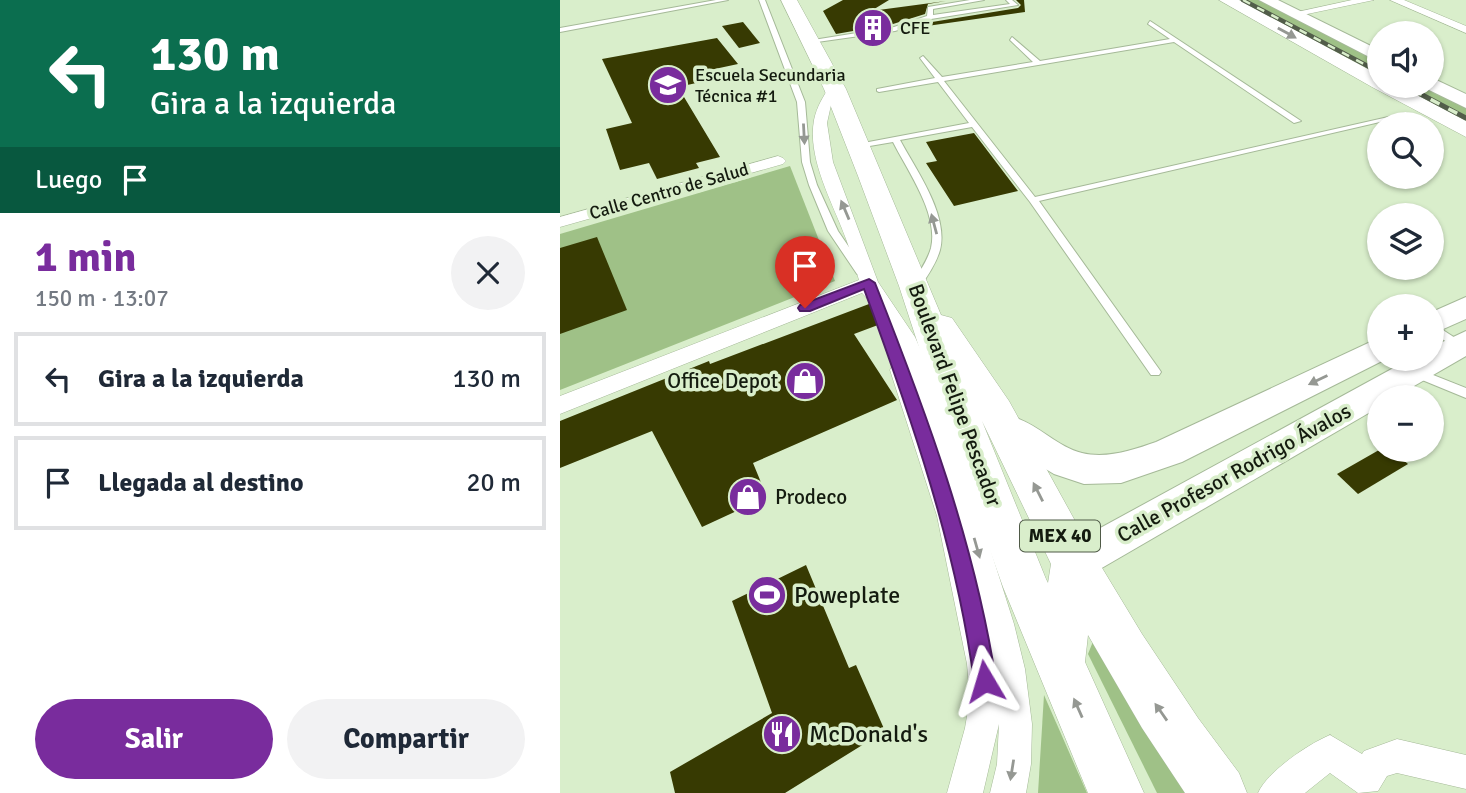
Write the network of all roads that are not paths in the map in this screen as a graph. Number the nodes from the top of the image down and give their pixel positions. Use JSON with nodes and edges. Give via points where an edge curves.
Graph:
{"nodes":[{"id":1,"x":725,"y":0,"type":"edge"},
{"id":2,"x":762,"y":0,"type":"edge"},
{"id":3,"x":789,"y":0,"type":"edge"},
{"id":4,"x":981,"y":0,"type":"edge"},
{"id":5,"x":1009,"y":0,"type":"edge"},
{"id":6,"x":1227,"y":0,"type":"edge"},
{"id":7,"x":1266,"y":0,"type":"edge"},
{"id":8,"x":1369,"y":0,"type":"edge"},
{"id":9,"x":1395,"y":0,"type":"edge"},
{"id":10,"x":1293,"y":14,"type":"junction"},
{"id":11,"x":930,"y":17,"type":"junction"},
{"id":12,"x":1150,"y":23,"type":"dead end"},
{"id":13,"x":560,"y":30,"type":"edge"},
{"id":14,"x":1466,"y":30,"type":"edge"},
{"id":15,"x":1012,"y":39,"type":"dead end"},
{"id":16,"x":809,"y":40,"type":"junction"},
{"id":17,"x":1176,"y":40,"type":"junction"},
{"id":18,"x":1367,"y":51,"type":"edge"},
{"id":19,"x":923,"y":58,"type":"dead end"},
{"id":20,"x":1037,"y":62,"type":"junction"},
{"id":21,"x":1367,"y":76,"type":"edge"},
{"id":22,"x":940,"y":80,"type":"junction"},
{"id":23,"x":835,"y":89,"type":"junction"},
{"id":24,"x":879,"y":90,"type":"dead end"},
{"id":25,"x":1444,"y":90,"type":"edge"},
{"id":26,"x":1407,"y":98,"type":"edge"},
{"id":27,"x":1466,"y":102,"type":"edge"},
{"id":28,"x":1297,"y":121,"type":"dead end"},
{"id":29,"x":974,"y":124,"type":"junction"},
{"id":30,"x":1367,"y":124,"type":"edge"},
{"id":31,"x":1466,"y":130,"type":"edge"},
{"id":32,"x":894,"y":139,"type":"junction"},
{"id":33,"x":858,"y":146,"type":"junction"},
{"id":34,"x":778,"y":160,"type":"dead end"},
{"id":35,"x":1033,"y":200,"type":"junction"},
{"id":36,"x":560,"y":222,"type":"edge"},
{"id":37,"x":869,"y":283,"type":"junction"},
{"id":38,"x":918,"y":295,"type":"junction"},
{"id":39,"x":1466,"y":307,"type":"edge"},
{"id":40,"x":1451,"y":338,"type":"edge"},
{"id":41,"x":1367,"y":355,"type":"edge"},
{"id":42,"x":1395,"y":371,"type":"edge"},
{"id":43,"x":1418,"y":371,"type":"edge"},
{"id":44,"x":1155,"y":372,"type":"dead end"},
{"id":45,"x":1466,"y":393,"type":"edge"},
{"id":46,"x":560,"y":405,"type":"edge"},
{"id":47,"x":1006,"y":428,"type":"junction"},
{"id":48,"x":1074,"y":563,"type":"junction"},
{"id":49,"x":1059,"y":666,"type":"junction"},
{"id":50,"x":1466,"y":772,"type":"edge"},
{"id":51,"x":965,"y":793,"type":"edge"},
{"id":52,"x":1008,"y":793,"type":"edge"},
{"id":53,"x":1116,"y":793,"type":"edge"},
{"id":54,"x":1219,"y":793,"type":"edge"},
{"id":55,"x":1276,"y":793,"type":"edge"}],
"edges":[{"from":1,"to":13,"type":"lane"},
{"from":2,"to":37,"type":"lane","one_way":true,"via":[[801,102],[806,162],[813,185],[833,231]]},
{"from":3,"to":16,"type":"main road","name":"Boulevard Felipe Pescador","number":"MEX 40"},
{"from":4,"to":11,"type":"lane","via":[[930,8]]},
{"from":5,"to":11,"type":"lane","via":[[1015,5]]},
{"from":6,"to":21,"type":"main road","one_way":true},
{"from":7,"to":10,"type":"street"},
{"from":8,"to":10,"type":"street"},
{"from":9,"to":14,"type":"street"},
{"from":10,"to":18,"type":"street"},
{"from":11,"to":16,"type":"lane","via":[[895,29]]},
{"from":12,"to":17,"type":"lane"},
{"from":15,"to":20,"type":"lane"},
{"from":16,"to":23,"type":"main road","name":"Boulevard Felipe Pescador","number":"MEX 40"},
{"from":17,"to":20,"type":"lane"},
{"from":17,"to":28,"type":"lane"},
{"from":19,"to":22,"type":"lane"},
{"from":20,"to":22,"type":"lane"},
{"from":22,"to":24,"type":"lane"},
{"from":22,"to":29,"type":"lane"},
{"from":23,"to":33,"type":"main road","name":"Boulevard Felipe Pescador","number":"MEX 40"},
{"from":37,"to":23,"type":"street","one_way":true,"via":[[820,136],[821,113]]},
{"from":25,"to":27,"type":"street"},
{"from":26,"to":31,"type":"main road"},
{"from":29,"to":32,"type":"lane"},
{"from":29,"to":35,"type":"lane"},
{"from":30,"to":35,"type":"lane"},
{"from":32,"to":33,"type":"lane"},
{"from":38,"to":32,"type":"lane","one_way":true,"via":[[938,233]]},
{"from":33,"to":38,"type":"main road","name":"Boulevard Felipe Pescador","number":"MEX 40"},
{"from":34,"to":36,"type":"street","name":"Calle Centro de Salud"},
{"from":35,"to":44,"type":"lane"},
{"from":37,"to":46,"type":"street"},
{"from":37,"to":51,"type":"street","via":[[950,516],[978,630],[986,698]]},
{"from":37,"to":52,"type":"street","one_way":true,"via":[[891,310],[920,374],[951,459],[1002,632],[1016,716]]},
{"from":38,"to":47,"type":"main road","number":"MEX 40","via":[[964,358]]},
{"from":38,"to":49,"type":"main road","name":"Boulevard Felipe Pescador"},
{"from":39,"to":40,"type":"street","name":"Calle Profesor Rodrigo Ávalos"},
{"from":41,"to":47,"type":"street","name":"Calle Profesor Rodrigo Ávalos","one_way":true,"via":[[1169,452],[1108,472],[1073,467]]},
{"from":42,"to":48,"type":"street","name":"Calle Profesor Rodrigo Ávalos"},
{"from":43,"to":45,"type":"lane"},
{"from":48,"to":47,"type":"main road","number":"MEX 40","one_way":true},
{"from":48,"to":49,"type":"main road"},
{"from":54,"to":48,"type":"main road","number":"MEX 40","one_way":true,"via":[[1149,694]]},
{"from":53,"to":49,"type":"main road","name":"Boulevard Felipe Pescador","one_way":true},
{"from":50,"to":55,"type":"street","via":[[1397,756],[1376,763],[1366,779],[1330,752]]}]}
